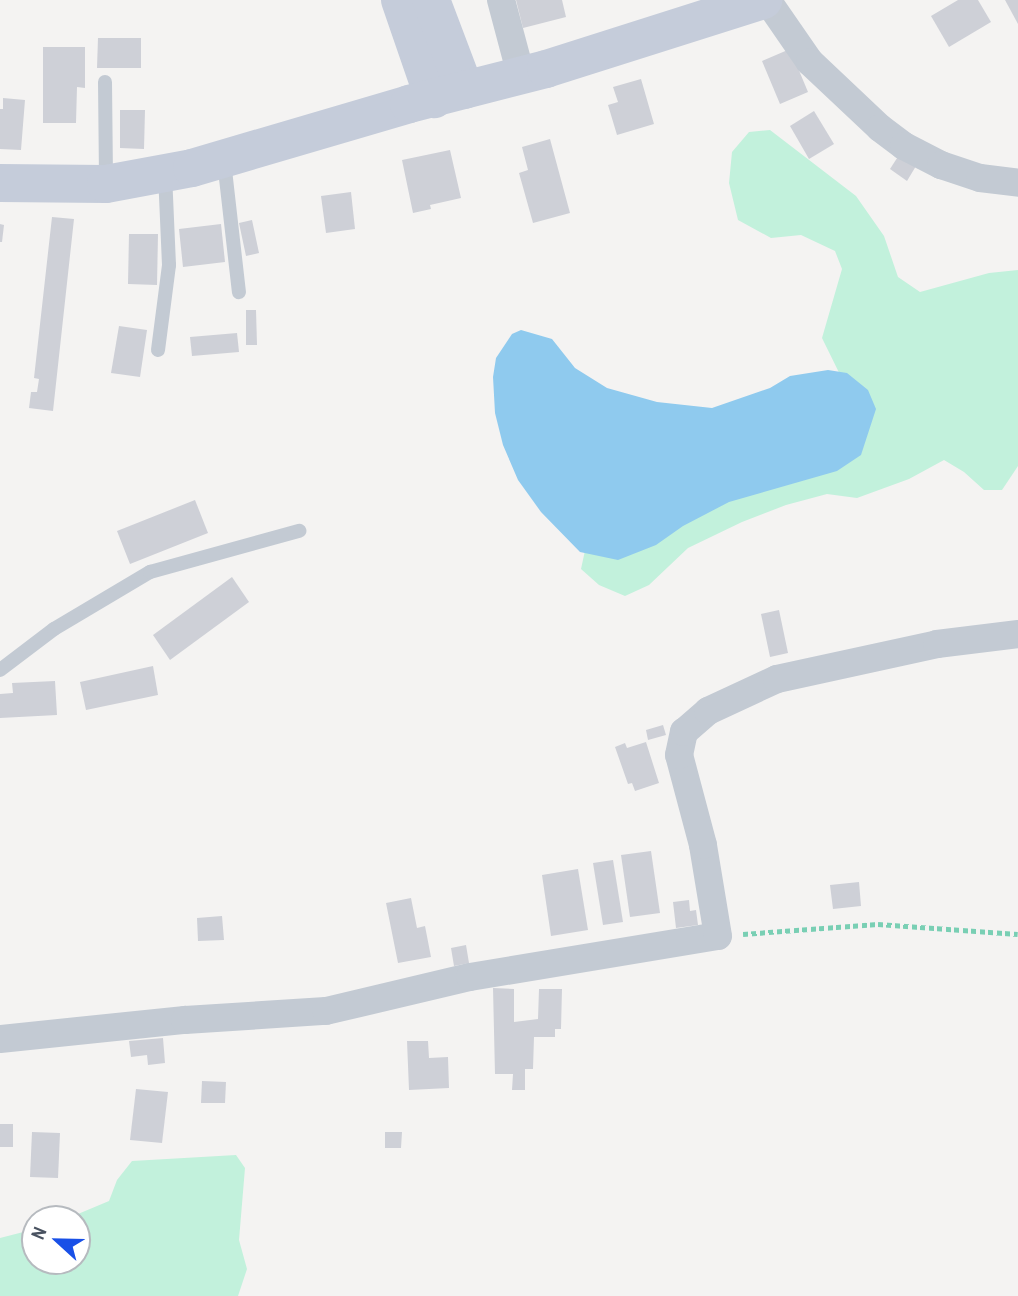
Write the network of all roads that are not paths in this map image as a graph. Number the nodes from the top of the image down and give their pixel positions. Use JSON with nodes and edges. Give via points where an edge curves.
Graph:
{"nodes":[{"id":1,"x":400,"y":0,"type":"edge"},
{"id":2,"x":431,"y":0,"type":"edge"},
{"id":3,"x":502,"y":0,"type":"edge"},
{"id":4,"x":765,"y":0,"type":"edge"},
{"id":5,"x":521,"y":75,"type":"junction"},
{"id":6,"x":105,"y":82,"type":"dead end"},
{"id":7,"x":449,"y":94,"type":"junction"},
{"id":8,"x":223,"y":159,"type":"junction"},
{"id":9,"x":165,"y":173,"type":"junction"},
{"id":10,"x":0,"y":183,"type":"edge"},
{"id":11,"x":1018,"y":183,"type":"edge"},
{"id":12,"x":106,"y":184,"type":"junction"},
{"id":13,"x":239,"y":292,"type":"dead end"},
{"id":14,"x":158,"y":350,"type":"dead end"},
{"id":15,"x":299,"y":531,"type":"dead end"},
{"id":16,"x":1018,"y":634,"type":"edge"},
{"id":17,"x":0,"y":670,"type":"edge"},
{"id":18,"x":0,"y":1039,"type":"edge"}],
"edges":[{"from":1,"to":7,"type":"street"},
{"from":2,"to":7,"type":"street"},
{"from":3,"to":5,"type":"street"},
{"from":4,"to":5,"type":"street"},
{"from":4,"to":11,"type":"street","via":[[810,62],[904,146],[979,178]]},
{"from":5,"to":7,"type":"street"},
{"from":6,"to":12,"type":"lane"},
{"from":7,"to":8,"type":"street"},
{"from":8,"to":9,"type":"street"},
{"from":8,"to":13,"type":"lane"},
{"from":9,"to":12,"type":"street"},
{"from":9,"to":14,"type":"lane","via":[[169,265]]},
{"from":10,"to":12,"type":"street"},
{"from":15,"to":17,"type":"lane","via":[[150,572],[54,629]]},
{"from":16,"to":18,"type":"street","via":[[937,643],[777,680],[708,711],[684,732],[679,755],[703,845],[718,936],[470,977],[326,1010]]}]}
